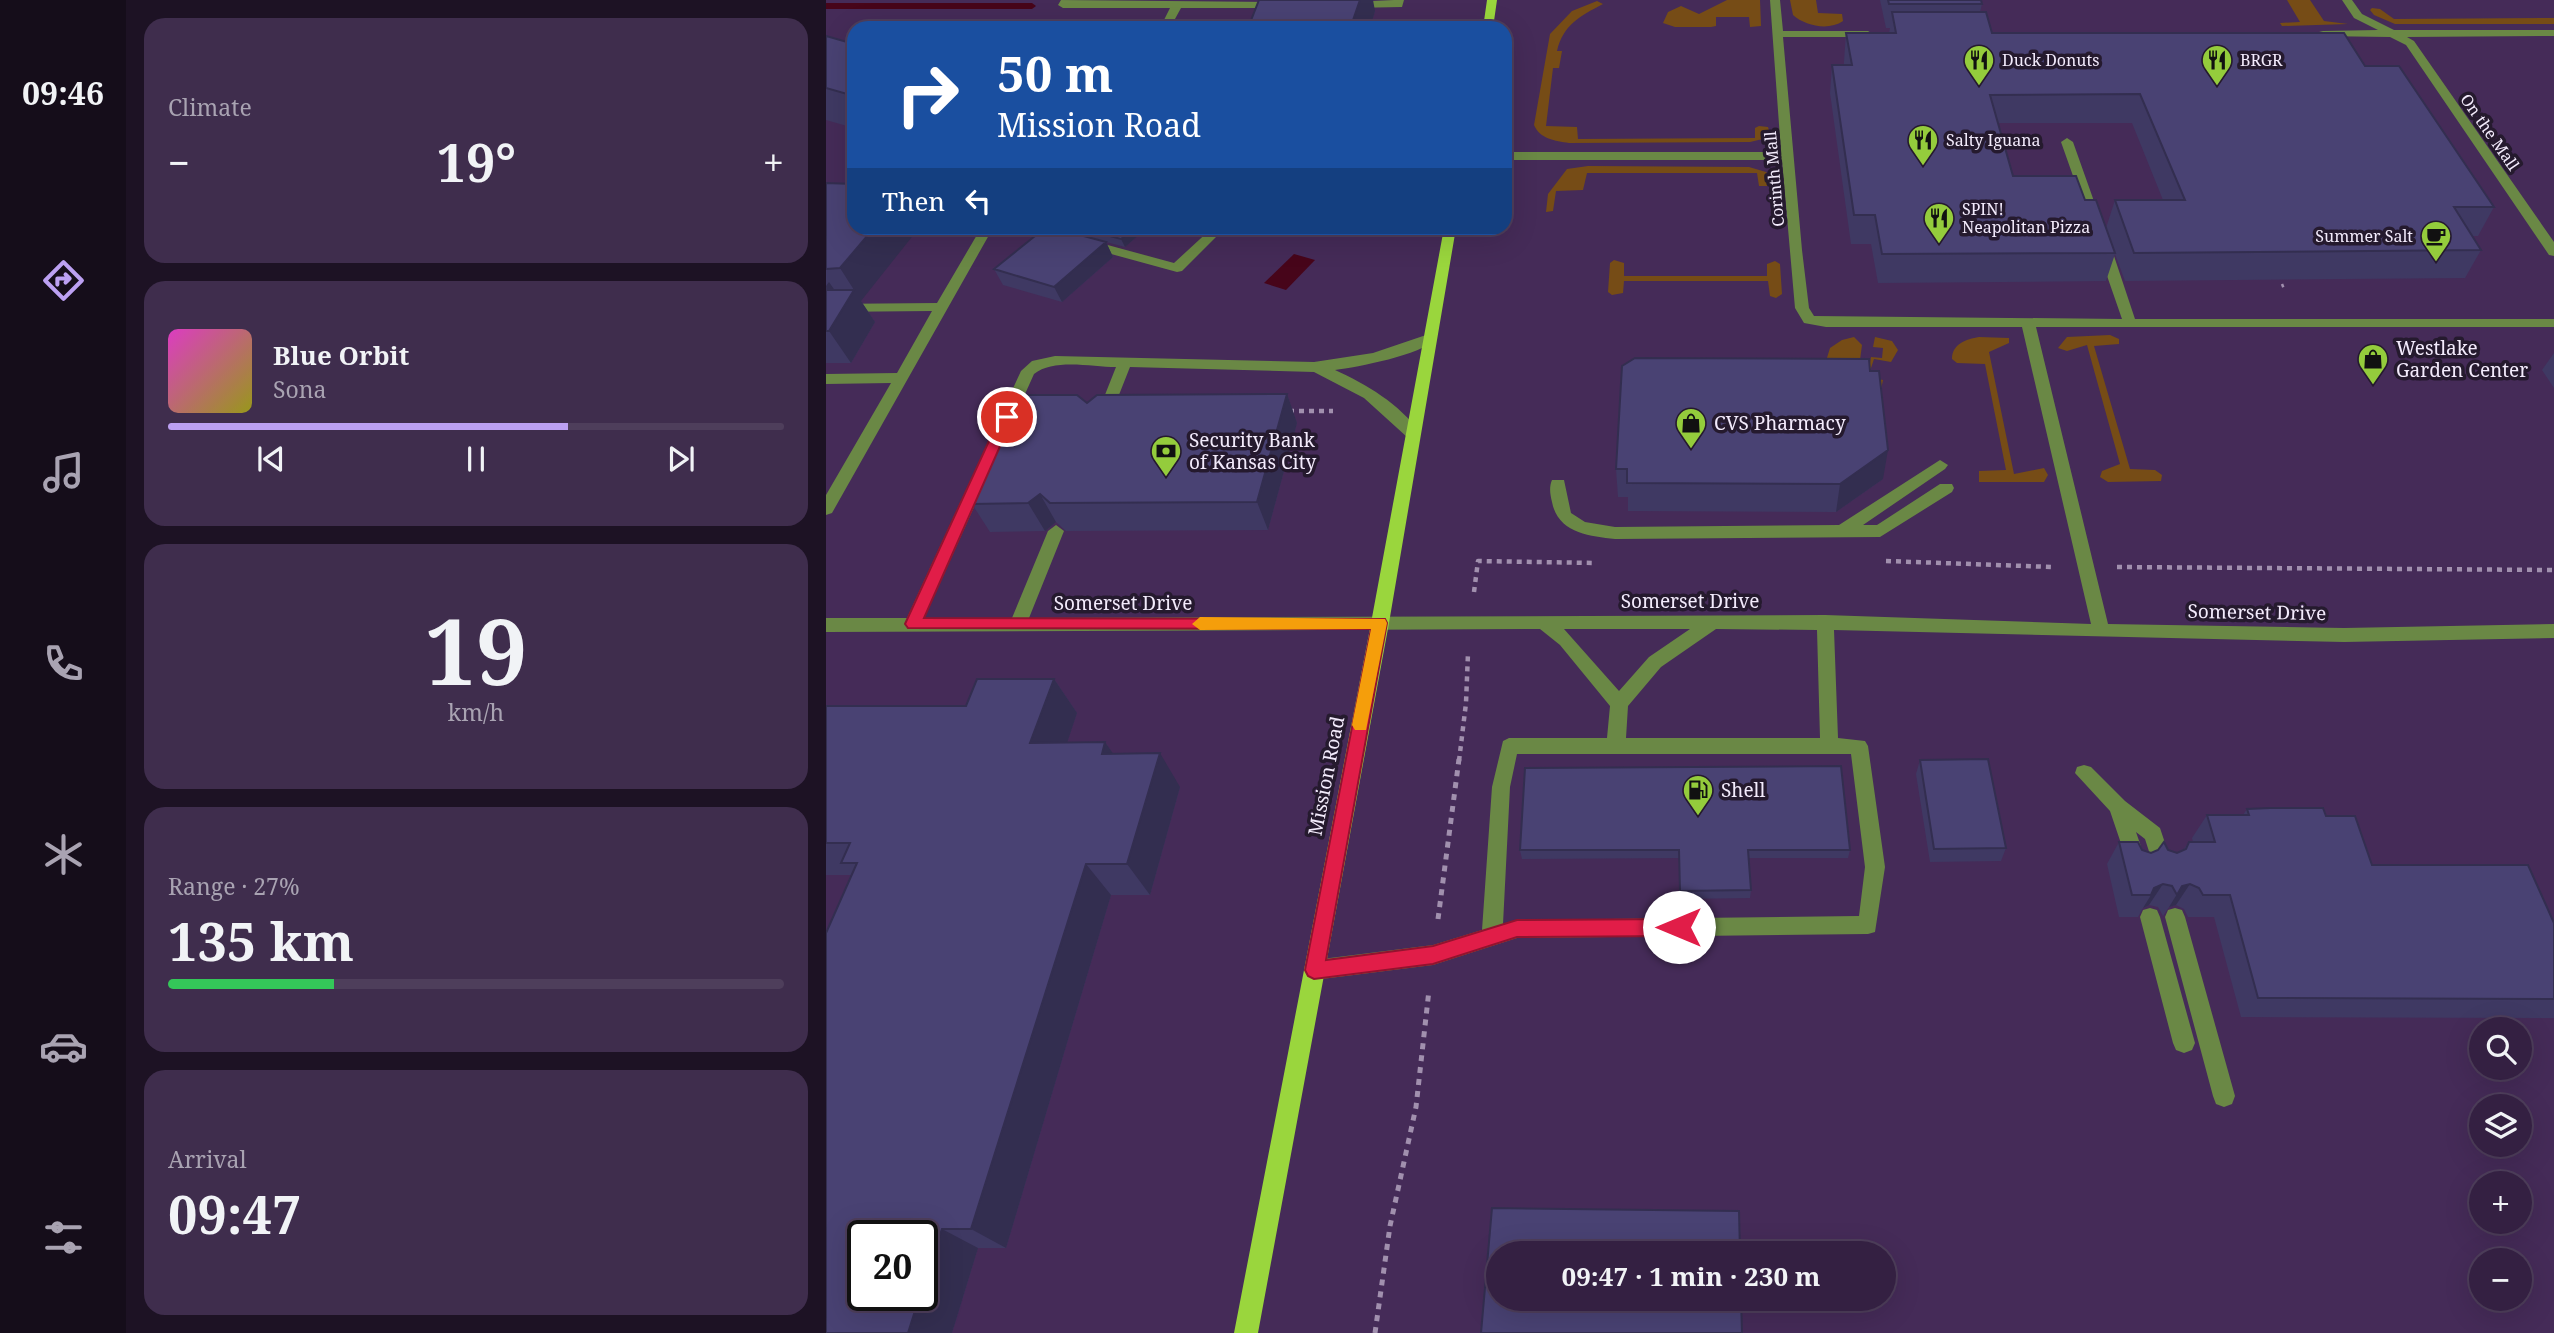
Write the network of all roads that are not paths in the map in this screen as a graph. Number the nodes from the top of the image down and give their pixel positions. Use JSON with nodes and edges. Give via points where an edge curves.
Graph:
{"nodes":[{"id":1,"x":1066,"y":0,"type":"edge"},
{"id":2,"x":1399,"y":0,"type":"edge"},
{"id":3,"x":1492,"y":0,"type":"edge"},
{"id":4,"x":1775,"y":0,"type":"edge"},
{"id":5,"x":2347,"y":0,"type":"edge"},
{"id":6,"x":1178,"y":2,"type":"edge"},
{"id":7,"x":1287,"y":5,"type":"edge"},
{"id":8,"x":1343,"y":5,"type":"edge"},
{"id":9,"x":1168,"y":21,"type":"edge"},
{"id":10,"x":1489,"y":21,"type":"edge"},
{"id":11,"x":2554,"y":33,"type":"edge"},
{"id":12,"x":1777,"y":34,"type":"junction"},
{"id":13,"x":1879,"y":34,"type":"edge"},
{"id":14,"x":2313,"y":34,"type":"edge"},
{"id":15,"x":2395,"y":34,"type":"junction"},
{"id":16,"x":2067,"y":142,"type":"dead end"},
{"id":17,"x":1512,"y":156,"type":"edge"},
{"id":18,"x":1788,"y":156,"type":"junction"},
{"id":19,"x":983,"y":235,"type":"edge"},
{"id":20,"x":1057,"y":235,"type":"edge"},
{"id":21,"x":1212,"y":235,"type":"edge"},
{"id":22,"x":1449,"y":235,"type":"edge"},
{"id":23,"x":2554,"y":252,"type":"edge"},
{"id":24,"x":942,"y":307,"type":"junction"},
{"id":25,"x":826,"y":308,"type":"edge"},
{"id":26,"x":2028,"y":323,"type":"junction"},
{"id":27,"x":2130,"y":323,"type":"junction"},
{"id":28,"x":2554,"y":323,"type":"edge"},
{"id":29,"x":1429,"y":338,"type":"junction"},
{"id":30,"x":1125,"y":363,"type":"junction"},
{"id":31,"x":1314,"y":367,"type":"junction"},
{"id":32,"x":900,"y":378,"type":"junction"},
{"id":33,"x":826,"y":379,"type":"edge"},
{"id":34,"x":1101,"y":424,"type":"edge"},
{"id":35,"x":1412,"y":433,"type":"junction"},
{"id":36,"x":1940,"y":466,"type":"dead end"},
{"id":37,"x":1558,"y":484,"type":"dead end"},
{"id":38,"x":1946,"y":488,"type":"dead end"},
{"id":39,"x":826,"y":509,"type":"edge"},
{"id":40,"x":1056,"y":531,"type":"edge"},
{"id":41,"x":1842,"y":531,"type":"junction"},
{"id":42,"x":1713,"y":622,"type":"junction"},
{"id":43,"x":1825,"y":622,"type":"junction"},
{"id":44,"x":1380,"y":623,"type":"junction"},
{"id":45,"x":1544,"y":623,"type":"junction"},
{"id":46,"x":913,"y":624,"type":"junction"},
{"id":47,"x":1018,"y":624,"type":"junction"},
{"id":48,"x":826,"y":625,"type":"edge"},
{"id":49,"x":2101,"y":630,"type":"junction"},
{"id":50,"x":2554,"y":631,"type":"edge"},
{"id":51,"x":1619,"y":704,"type":"junction"},
{"id":52,"x":1829,"y":745,"type":"junction"},
{"id":53,"x":1616,"y":746,"type":"junction"},
{"id":54,"x":2084,"y":773,"type":"dead end"},
{"id":55,"x":2118,"y":807,"type":"junction"},
{"id":56,"x":2137,"y":864,"type":"edge"},
{"id":57,"x":2162,"y":864,"type":"edge"},
{"id":58,"x":2150,"y":917,"type":"edge"},
{"id":59,"x":2175,"y":917,"type":"edge"},
{"id":60,"x":1492,"y":936,"type":"junction"},
{"id":61,"x":1314,"y":970,"type":"junction"},
{"id":62,"x":2184,"y":1043,"type":"dead end"},
{"id":63,"x":2224,"y":1096,"type":"dead end"},
{"id":64,"x":1246,"y":1333,"type":"edge"}],
"edges":[{"from":1,"to":6,"type":"street","via":[[1063,5]]},
{"from":2,"to":8,"type":"street","via":[[1398,5]]},
{"from":3,"to":10,"type":"main road"},
{"from":4,"to":12,"type":"street","name":"Corinth Mall"},
{"from":5,"to":15,"type":"street","via":[[2358,16]]},
{"from":6,"to":7,"type":"street"},
{"from":6,"to":9,"type":"street"},
{"from":11,"to":15,"type":"street"},
{"from":12,"to":13,"type":"street"},
{"from":12,"to":18,"type":"street","name":"Corinth Mall"},
{"from":14,"to":15,"type":"street"},
{"from":15,"to":23,"type":"street","name":"On the Mall","via":[[2410,43]]},
{"from":16,"to":27,"type":"street"},
{"from":17,"to":18,"type":"street"},
{"from":18,"to":26,"type":"street","name":"Corinth Mall","via":[[1802,308],[1809,320]]},
{"from":19,"to":24,"type":"street"},
{"from":20,"to":21,"type":"street","via":[[1177,268]]},
{"from":22,"to":29,"type":"main road","name":"Mission Road"},
{"from":24,"to":25,"type":"street"},
{"from":24,"to":32,"type":"street"},
{"from":26,"to":27,"type":"street"},
{"from":26,"to":49,"type":"street"},
{"from":27,"to":28,"type":"street"},
{"from":29,"to":31,"type":"street","via":[[1355,364]]},
{"from":29,"to":35,"type":"main road","name":"Mission Road"},
{"from":30,"to":31,"type":"street"},
{"from":30,"to":34,"type":"street"},
{"from":30,"to":46,"type":"street","via":[[1055,361],[1028,371]]},
{"from":31,"to":35,"type":"street","via":[[1369,392]]},
{"from":32,"to":33,"type":"street"},
{"from":32,"to":39,"type":"street"},
{"from":35,"to":44,"type":"main road","name":"Mission Road"},
{"from":36,"to":41,"type":"street"},
{"from":37,"to":41,"type":"street","via":[[1557,504],[1563,516],[1590,530]]},
{"from":38,"to":41,"type":"street","via":[[1880,531]]},
{"from":40,"to":47,"type":"street"},
{"from":42,"to":43,"type":"street","name":"Somerset Drive"},
{"from":42,"to":45,"type":"street","name":"Somerset Drive"},
{"from":42,"to":51,"type":"street","via":[[1655,662]]},
{"from":43,"to":49,"type":"street","name":"Somerset Drive"},
{"from":43,"to":52,"type":"street"},
{"from":44,"to":45,"type":"street","name":"Somerset Drive"},
{"from":44,"to":47,"type":"street","name":"Somerset Drive"},
{"from":44,"to":61,"type":"main road","name":"Mission Road"},
{"from":45,"to":51,"type":"street","via":[[1566,639]]},
{"from":46,"to":47,"type":"street","name":"Somerset Drive"},
{"from":46,"to":48,"type":"street","name":"Somerset Drive"},
{"from":49,"to":50,"type":"street","name":"Somerset Drive","via":[[2233,634]]},
{"from":51,"to":53,"type":"street"},
{"from":52,"to":53,"type":"street"},
{"from":52,"to":60,"type":"street","via":[[1859,746],[1875,867],[1868,925],[1517,929]]},
{"from":53,"to":60,"type":"street","via":[[1509,746],[1501,787]]},
{"from":54,"to":55,"type":"street"},
{"from":55,"to":56,"type":"street"},
{"from":55,"to":57,"type":"street","via":[[2153,834]]},
{"from":58,"to":62,"type":"street"},
{"from":59,"to":63,"type":"street"},
{"from":60,"to":61,"type":"street","via":[[1433,955]]},
{"from":61,"to":64,"type":"main road","name":"Mission Road"}]}
